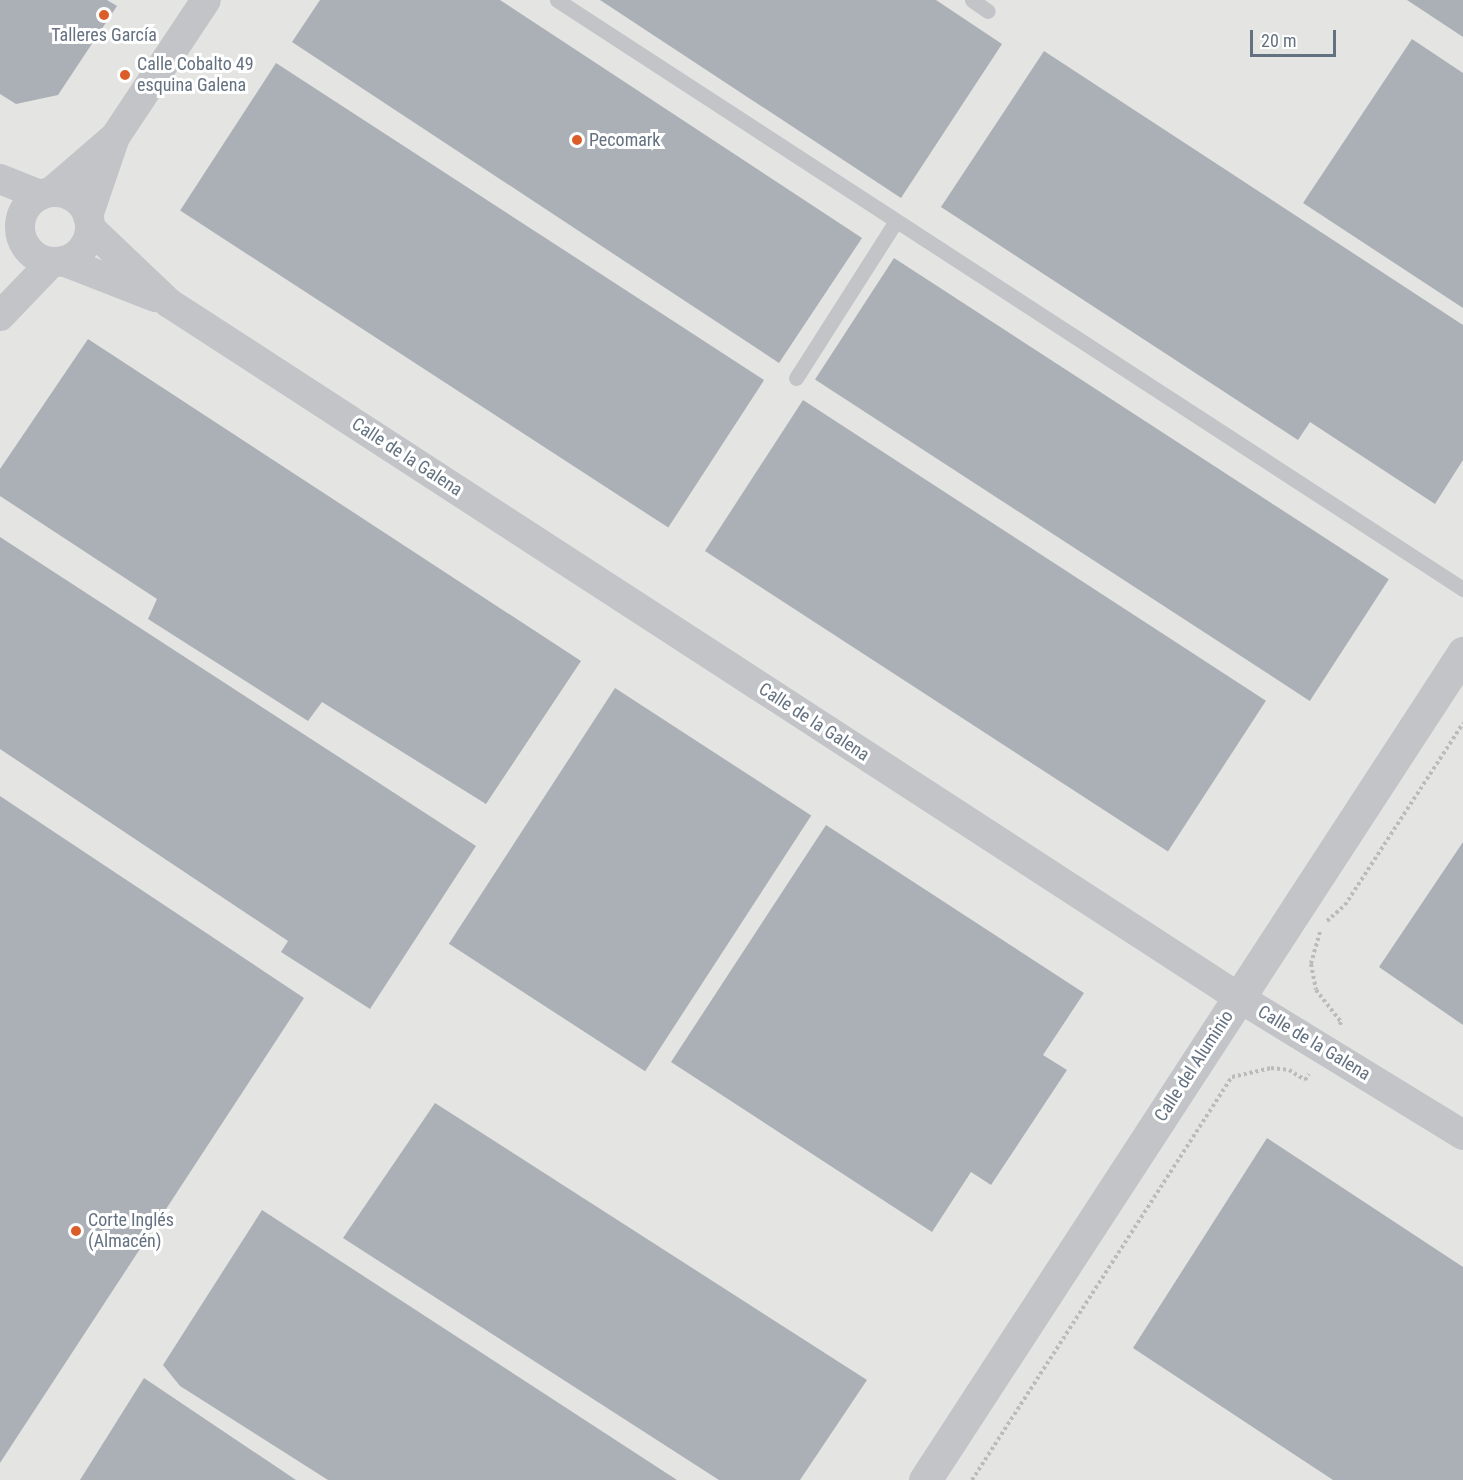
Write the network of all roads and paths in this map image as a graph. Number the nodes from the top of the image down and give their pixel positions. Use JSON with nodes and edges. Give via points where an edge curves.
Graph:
{"nodes":[{"id":1,"x":206,"y":0,"type":"edge"},
{"id":2,"x":557,"y":0,"type":"edge"},
{"id":3,"x":972,"y":0,"type":"edge"},
{"id":4,"x":988,"y":11,"type":"dead end"},
{"id":5,"x":114,"y":137,"type":"junction"},
{"id":6,"x":0,"y":179,"type":"edge"},
{"id":7,"x":45,"y":194,"type":"junction"},
{"id":8,"x":896,"y":220,"type":"junction"},
{"id":9,"x":89,"y":222,"type":"junction"},
{"id":10,"x":15,"y":231,"type":"edge"},
{"id":11,"x":58,"y":261,"type":"junction"},
{"id":12,"x":169,"y":303,"type":"junction"},
{"id":13,"x":0,"y":309,"type":"edge"},
{"id":14,"x":0,"y":316,"type":"edge"},
{"id":15,"x":796,"y":378,"type":"dead end"},
{"id":16,"x":1463,"y":589,"type":"edge"},
{"id":17,"x":1463,"y":653,"type":"edge"},
{"id":18,"x":1463,"y":723,"type":"edge"},
{"id":19,"x":1238,"y":997,"type":"junction"},
{"id":20,"x":1341,"y":1022,"type":"dead end"},
{"id":21,"x":1305,"y":1080,"type":"dead end"},
{"id":22,"x":1463,"y":1135,"type":"edge"},
{"id":23,"x":925,"y":1480,"type":"edge"},
{"id":24,"x":972,"y":1480,"type":"edge"}],
"edges":[{"from":1,"to":5,"type":"street"},
{"from":2,"to":8,"type":"lane"},
{"from":3,"to":4,"type":"lane"},
{"from":5,"to":7,"type":"street"},
{"from":5,"to":9,"type":"street"},
{"from":6,"to":7,"type":"street"},
{"from":7,"to":9,"type":"street","via":[[74,197]]},
{"from":7,"to":10,"type":"street","via":[[23,212]]},
{"from":8,"to":15,"type":"lane"},
{"from":8,"to":16,"type":"lane"},
{"from":9,"to":11,"type":"street","via":[[82,249]]},
{"from":9,"to":12,"type":"street","name":"Calle de la Galena"},
{"from":10,"to":11,"type":"street","via":[[41,259]]},
{"from":10,"to":13,"type":"street"},
{"from":11,"to":12,"type":"street","name":"Calle de la Galena"},
{"from":11,"to":14,"type":"street"},
{"from":12,"to":19,"type":"street","name":"Calle de la Galena"},
{"from":17,"to":19,"type":"street","name":"Calle del Aluminio"},
{"from":18,"to":20,"type":"path","via":[[1345,905],[1322,926],[1311,964],[1316,990]]},
{"from":19,"to":22,"type":"street","name":"Calle de la Galena"},
{"from":19,"to":23,"type":"street","name":"Calle del Aluminio"},
{"from":21,"to":24,"type":"path","via":[[1289,1070],[1271,1068],[1232,1077]]}]}
